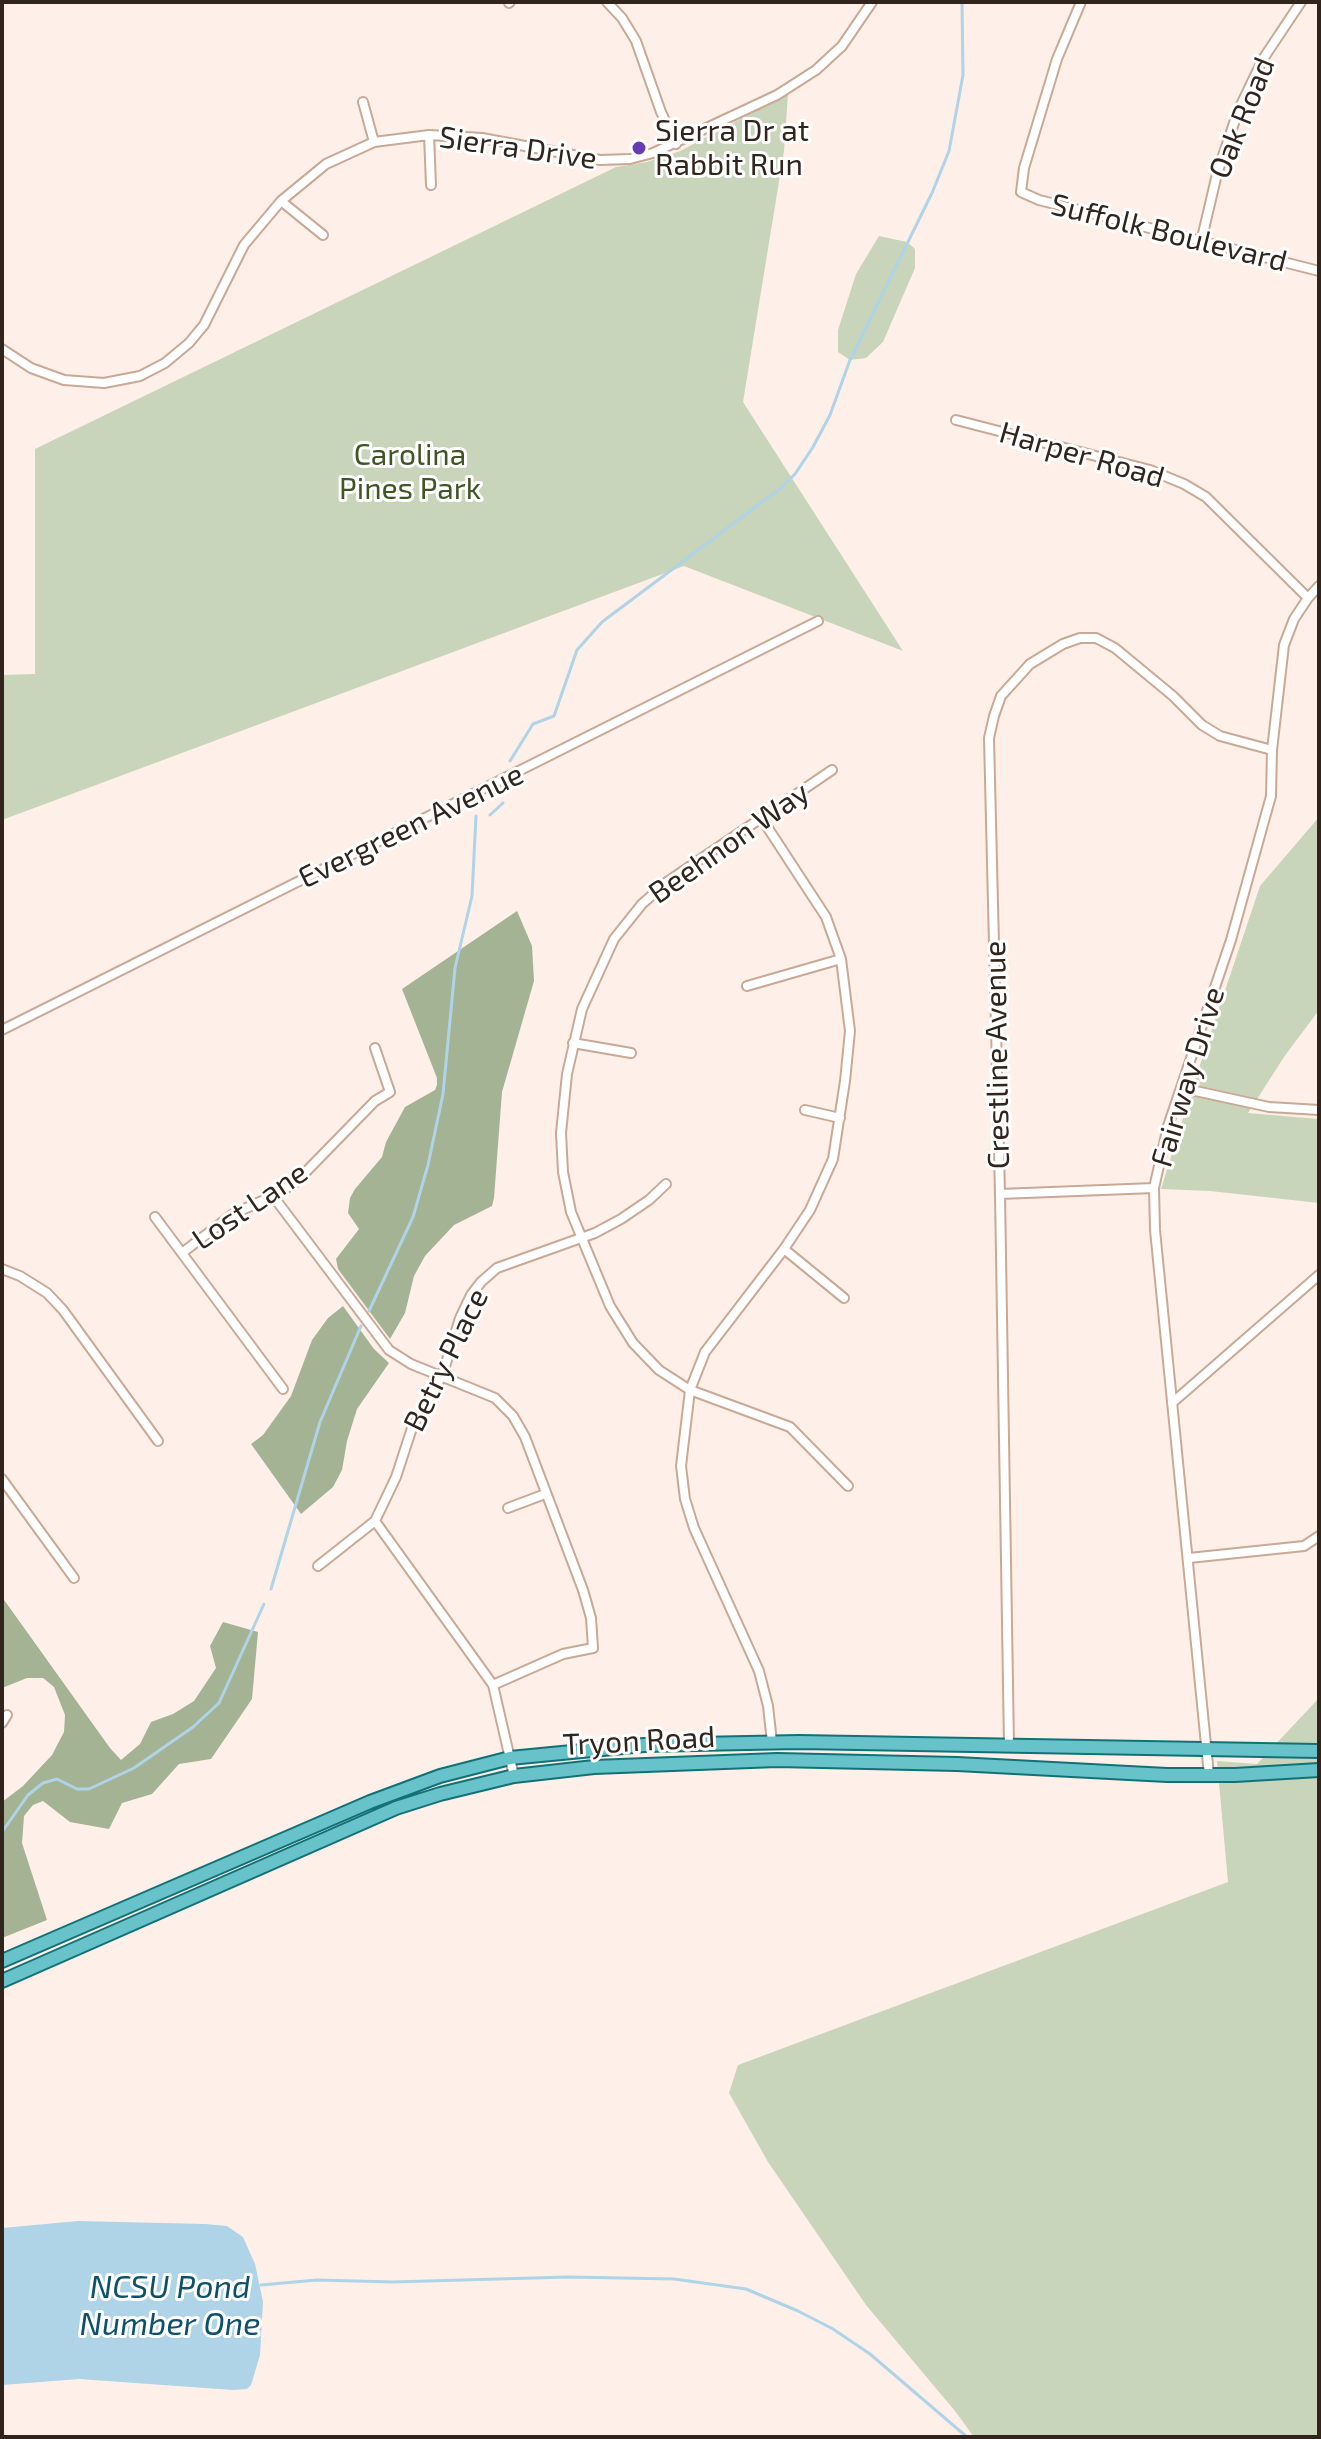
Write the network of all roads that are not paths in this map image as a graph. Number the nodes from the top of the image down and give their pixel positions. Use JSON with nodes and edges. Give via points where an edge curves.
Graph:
{"nodes":[{"id":1,"x":607,"y":2,"type":"edge"},
{"id":2,"x":872,"y":2,"type":"edge"},
{"id":3,"x":1081,"y":2,"type":"edge"},
{"id":4,"x":1301,"y":2,"type":"edge"},
{"id":5,"x":363,"y":102,"type":"dead end"},
{"id":6,"x":429,"y":135,"type":"junction"},
{"id":7,"x":374,"y":142,"type":"junction"},
{"id":8,"x":676,"y":144,"type":"junction"},
{"id":9,"x":431,"y":185,"type":"dead end"},
{"id":10,"x":281,"y":201,"type":"junction"},
{"id":11,"x":323,"y":235,"type":"dead end"},
{"id":12,"x":1201,"y":242,"type":"junction"},
{"id":13,"x":1319,"y":271,"type":"edge"},
{"id":14,"x":2,"y":349,"type":"edge"},
{"id":15,"x":956,"y":420,"type":"dead end"},
{"id":16,"x":1319,"y":586,"type":"edge"},
{"id":17,"x":1308,"y":598,"type":"junction"},
{"id":18,"x":818,"y":621,"type":"dead end"},
{"id":19,"x":1272,"y":750,"type":"junction"},
{"id":20,"x":832,"y":770,"type":"dead end"},
{"id":21,"x":762,"y":819,"type":"junction"},
{"id":22,"x":841,"y":959,"type":"junction"},
{"id":23,"x":747,"y":986,"type":"dead end"},
{"id":24,"x":2,"y":1030,"type":"edge"},
{"id":25,"x":573,"y":1043,"type":"junction"},
{"id":26,"x":375,"y":1048,"type":"dead end"},
{"id":27,"x":631,"y":1053,"type":"dead end"},
{"id":28,"x":1182,"y":1088,"type":"junction"},
{"id":29,"x":805,"y":1110,"type":"dead end"},
{"id":30,"x":1319,"y":1110,"type":"edge"},
{"id":31,"x":840,"y":1118,"type":"junction"},
{"id":32,"x":666,"y":1184,"type":"dead end"},
{"id":33,"x":1154,"y":1188,"type":"junction"},
{"id":34,"x":1000,"y":1194,"type":"junction"},
{"id":35,"x":273,"y":1196,"type":"junction"},
{"id":36,"x":155,"y":1217,"type":"dead end"},
{"id":37,"x":581,"y":1238,"type":"junction"},
{"id":38,"x":784,"y":1249,"type":"junction"},
{"id":39,"x":182,"y":1253,"type":"junction"},
{"id":40,"x":2,"y":1269,"type":"edge"},
{"id":41,"x":1319,"y":1275,"type":"edge"},
{"id":42,"x":844,"y":1298,"type":"dead end"},
{"id":43,"x":442,"y":1376,"type":"junction"},
{"id":44,"x":283,"y":1389,"type":"dead end"},
{"id":45,"x":690,"y":1390,"type":"junction"},
{"id":46,"x":1172,"y":1403,"type":"junction"},
{"id":47,"x":158,"y":1441,"type":"dead end"},
{"id":48,"x":2,"y":1479,"type":"edge"},
{"id":49,"x":848,"y":1486,"type":"dead end"},
{"id":50,"x":545,"y":1494,"type":"junction"},
{"id":51,"x":508,"y":1508,"type":"dead end"},
{"id":52,"x":375,"y":1521,"type":"junction"},
{"id":53,"x":1319,"y":1536,"type":"edge"},
{"id":54,"x":1189,"y":1558,"type":"junction"},
{"id":55,"x":318,"y":1566,"type":"dead end"},
{"id":56,"x":74,"y":1578,"type":"dead end"},
{"id":57,"x":493,"y":1685,"type":"junction"},
{"id":58,"x":772,"y":1742,"type":"junction"},
{"id":59,"x":1009,"y":1745,"type":"junction"},
{"id":60,"x":1207,"y":1750,"type":"junction"},
{"id":61,"x":1319,"y":1751,"type":"edge"},
{"id":62,"x":510,"y":1758,"type":"junction"},
{"id":63,"x":1319,"y":1770,"type":"edge"},
{"id":64,"x":1209,"y":1775,"type":"junction"},
{"id":65,"x":514,"y":1776,"type":"junction"},
{"id":66,"x":2,"y":1961,"type":"edge"},
{"id":67,"x":2,"y":1981,"type":"edge"}],
"edges":[{"from":1,"to":8,"type":"street","via":[[636,41]]},
{"from":2,"to":8,"type":"street","name":"Sierra Drive","via":[[842,46],[798,82]]},
{"from":3,"to":12,"type":"street","name":"Suffolk Boulevard","via":[[1057,59],[1021,192]]},
{"from":4,"to":12,"type":"street","name":"Oak Road","via":[[1263,59],[1238,111]]},
{"from":5,"to":7,"type":"street"},
{"from":6,"to":7,"type":"street","name":"Sierra Drive"},
{"from":6,"to":8,"type":"street","name":"Sierra Drive","via":[[482,138],[614,161]]},
{"from":6,"to":9,"type":"street"},
{"from":7,"to":10,"type":"street","name":"Sierra Drive","via":[[326,164]]},
{"from":10,"to":11,"type":"street"},
{"from":10,"to":14,"type":"street","name":"Sierra Drive","via":[[244,245],[204,325],[176,355],[152,370],[127,380],[76,382],[31,368]]},
{"from":12,"to":13,"type":"street","name":"Suffolk Boulevard"},
{"from":15,"to":17,"type":"street","name":"Harper Road","via":[[1150,470],[1184,484],[1215,505]]},
{"from":16,"to":17,"type":"street","name":"Fairway Drive"},
{"from":17,"to":19,"type":"street","name":"Fairway Drive","via":[[1284,645]]},
{"from":18,"to":24,"type":"street","name":"Evergreen Avenue"},
{"from":19,"to":28,"type":"street","name":"Fairway Drive","via":[[1271,796]]},
{"from":19,"to":34,"type":"street","name":"Crestline Avenue","via":[[1232,740],[1202,725],[1115,648],[1096,638],[1080,638],[1047,653],[1001,696],[989,738]]},
{"from":20,"to":21,"type":"street","name":"Beehnon Way"},
{"from":21,"to":22,"type":"street","via":[[826,917]]},
{"from":21,"to":25,"type":"street","name":"Beehnon Way","via":[[642,904],[600,967]]},
{"from":22,"to":23,"type":"street"},
{"from":22,"to":31,"type":"street","via":[[850,1031]]},
{"from":25,"to":27,"type":"street"},
{"from":25,"to":37,"type":"street","name":"Beehnon Way","via":[[561,1133],[563,1172]]},
{"from":26,"to":35,"type":"street","name":"Lost Lane","via":[[390,1092],[296,1182]]},
{"from":28,"to":30,"type":"street","via":[[1269,1107]]},
{"from":28,"to":33,"type":"street","name":"Fairway Drive"},
{"from":29,"to":31,"type":"street"},
{"from":31,"to":38,"type":"street","via":[[833,1159],[810,1210]]},
{"from":32,"to":37,"type":"street","name":"Betry Place","via":[[621,1219]]},
{"from":33,"to":34,"type":"street"},
{"from":33,"to":46,"type":"street","name":"Fairway Drive"},
{"from":34,"to":59,"type":"street","name":"Crestline Avenue"},
{"from":35,"to":39,"type":"street","name":"Lost Lane","via":[[233,1214]]},
{"from":35,"to":43,"type":"street","via":[[389,1350]]},
{"from":36,"to":39,"type":"street"},
{"from":37,"to":43,"type":"street","name":"Betry Place","via":[[497,1268],[481,1282],[460,1318]]},
{"from":37,"to":45,"type":"street","name":"Beehnon Way","via":[[610,1306],[633,1343],[659,1370]]},
{"from":38,"to":42,"type":"street"},
{"from":38,"to":45,"type":"street","via":[[705,1352]]},
{"from":39,"to":44,"type":"street"},
{"from":40,"to":47,"type":"street","via":[[47,1293],[63,1310]]},
{"from":41,"to":46,"type":"street"},
{"from":43,"to":50,"type":"street","via":[[495,1398],[513,1416]]},
{"from":43,"to":52,"type":"street","name":"Betry Place","via":[[412,1428]]},
{"from":45,"to":49,"type":"street","name":"Beehnon Way","via":[[790,1427]]},
{"from":45,"to":58,"type":"street","via":[[681,1466],[685,1499],[704,1554],[759,1671]]},
{"from":46,"to":54,"type":"street","name":"Fairway Drive"},
{"from":48,"to":56,"type":"street"},
{"from":50,"to":51,"type":"street"},
{"from":50,"to":57,"type":"street","via":[[583,1590],[593,1648],[542,1662]]},
{"from":52,"to":55,"type":"street","name":"Betry Place"},
{"from":52,"to":57,"type":"street"},
{"from":53,"to":54,"type":"street","via":[[1304,1546]]},
{"from":54,"to":60,"type":"street","name":"Fairway Drive"},
{"from":57,"to":62,"type":"street"},
{"from":58,"to":59,"type":"main road","name":"Tryon Road"},
{"from":58,"to":62,"type":"main road","name":"Tryon Road","via":[[605,1748]]},
{"from":59,"to":60,"type":"main road","name":"Tryon Road"},
{"from":60,"to":61,"type":"main road","name":"Tryon Road"},
{"from":60,"to":64,"type":"street","name":"Fairway Drive"},
{"from":62,"to":65,"type":"street"},
{"from":62,"to":66,"type":"main road","name":"Tryon Road","via":[[370,1802]]},
{"from":63,"to":64,"type":"main road","name":"Tryon Road"},
{"from":64,"to":65,"type":"main road","name":"Tryon Road","via":[[791,1760]]},
{"from":65,"to":67,"type":"main road","name":"Tryon Road","via":[[396,1808]]}]}
